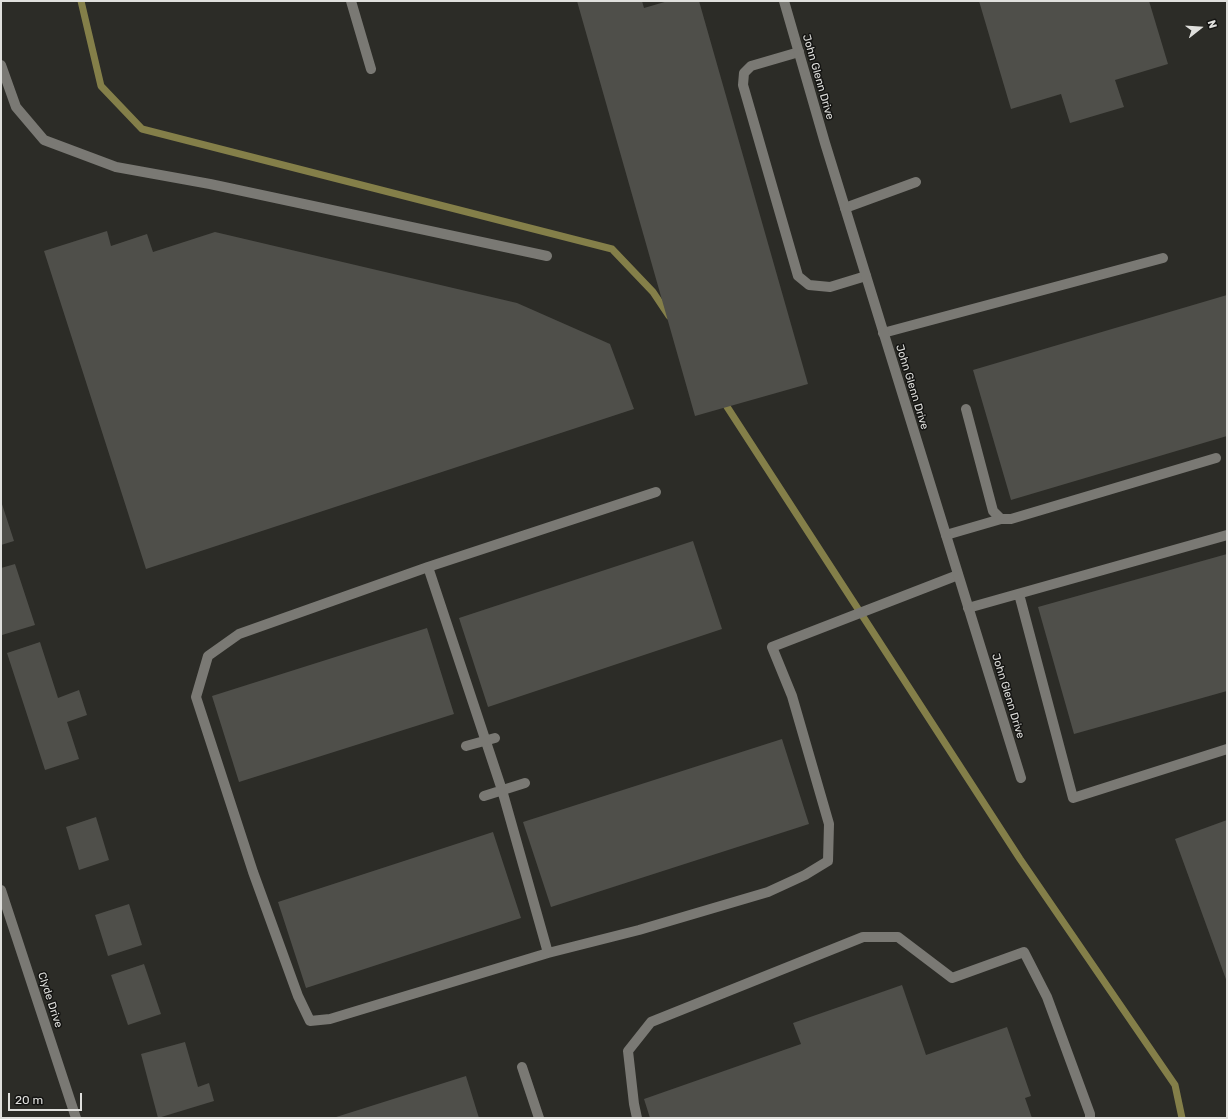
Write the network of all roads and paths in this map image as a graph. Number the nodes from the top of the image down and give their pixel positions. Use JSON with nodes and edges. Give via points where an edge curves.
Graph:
{"nodes":[{"id":1,"x":351,"y":1,"type":"edge"},
{"id":2,"x":784,"y":1,"type":"edge"},
{"id":3,"x":799,"y":52,"type":"junction"},
{"id":4,"x":1,"y":65,"type":"edge"},
{"id":5,"x":371,"y":70,"type":"dead end"},
{"id":6,"x":916,"y":182,"type":"dead end"},
{"id":7,"x":845,"y":208,"type":"junction"},
{"id":8,"x":547,"y":256,"type":"dead end"},
{"id":9,"x":1163,"y":258,"type":"dead end"},
{"id":10,"x":866,"y":276,"type":"junction"},
{"id":11,"x":883,"y":333,"type":"junction"},
{"id":12,"x":966,"y":409,"type":"dead end"},
{"id":13,"x":1216,"y":458,"type":"dead end"},
{"id":14,"x":656,"y":492,"type":"dead end"},
{"id":15,"x":1001,"y":519,"type":"junction"},
{"id":16,"x":946,"y":535,"type":"junction"},
{"id":17,"x":1227,"y":535,"type":"edge"},
{"id":18,"x":428,"y":567,"type":"junction"},
{"id":19,"x":958,"y":575,"type":"junction"},
{"id":20,"x":1019,"y":594,"type":"junction"},
{"id":21,"x":968,"y":608,"type":"junction"},
{"id":22,"x":490,"y":739,"type":"junction"},
{"id":23,"x":466,"y":746,"type":"dead end"},
{"id":24,"x":1227,"y":749,"type":"edge"},
{"id":25,"x":1021,"y":778,"type":"dead end"},
{"id":26,"x":525,"y":783,"type":"dead end"},
{"id":27,"x":502,"y":790,"type":"junction"},
{"id":28,"x":484,"y":796,"type":"dead end"},
{"id":29,"x":1,"y":890,"type":"edge"},
{"id":30,"x":548,"y":953,"type":"junction"},
{"id":31,"x":522,"y":1067,"type":"dead end"},
{"id":32,"x":76,"y":1118,"type":"edge"},
{"id":33,"x":539,"y":1118,"type":"edge"},
{"id":34,"x":637,"y":1118,"type":"edge"},
{"id":35,"x":1090,"y":1118,"type":"edge"}],
"edges":[{"from":1,"to":5,"type":"street"},
{"from":2,"to":3,"type":"street","name":"John Glenn Drive"},
{"from":3,"to":7,"type":"street","name":"John Glenn Drive"},
{"from":3,"to":10,"type":"street","via":[[751,66],[744,73],[743,85],[798,276],[809,285],[830,287]]},
{"from":4,"to":8,"type":"street","via":[[16,107],[44,140],[116,167],[210,184]]},
{"from":6,"to":7,"type":"street"},
{"from":7,"to":10,"type":"street","name":"John Glenn Drive"},
{"from":9,"to":11,"type":"street"},
{"from":10,"to":11,"type":"street","name":"John Glenn Drive"},
{"from":11,"to":16,"type":"street","name":"John Glenn Drive"},
{"from":12,"to":15,"type":"street","via":[[993,511]]},
{"from":13,"to":15,"type":"street","via":[[1012,519]]},
{"from":14,"to":18,"type":"street"},
{"from":15,"to":16,"type":"street"},
{"from":16,"to":19,"type":"street","name":"John Glenn Drive"},
{"from":17,"to":20,"type":"street"},
{"from":18,"to":22,"type":"street"},
{"from":18,"to":30,"type":"street","via":[[239,634],[208,656],[196,697],[254,872],[298,996],[310,1021],[330,1019]]},
{"from":19,"to":21,"type":"street","name":"John Glenn Drive"},
{"from":19,"to":30,"type":"street","via":[[772,647],[792,696],[829,824],[828,861],[768,892],[639,930]]},
{"from":20,"to":21,"type":"street"},
{"from":20,"to":24,"type":"street","via":[[1073,798]]},
{"from":21,"to":25,"type":"street","name":"John Glenn Drive"},
{"from":22,"to":23,"type":"street"},
{"from":22,"to":27,"type":"street"},
{"from":26,"to":27,"type":"street"},
{"from":27,"to":28,"type":"street"},
{"from":27,"to":30,"type":"street"},
{"from":29,"to":32,"type":"street","name":"Clyde Drive"},
{"from":31,"to":33,"type":"street"},
{"from":34,"to":35,"type":"street","via":[[628,1051],[651,1022],[863,937],[898,937],[952,978],[1024,952],[1047,997]]}]}
